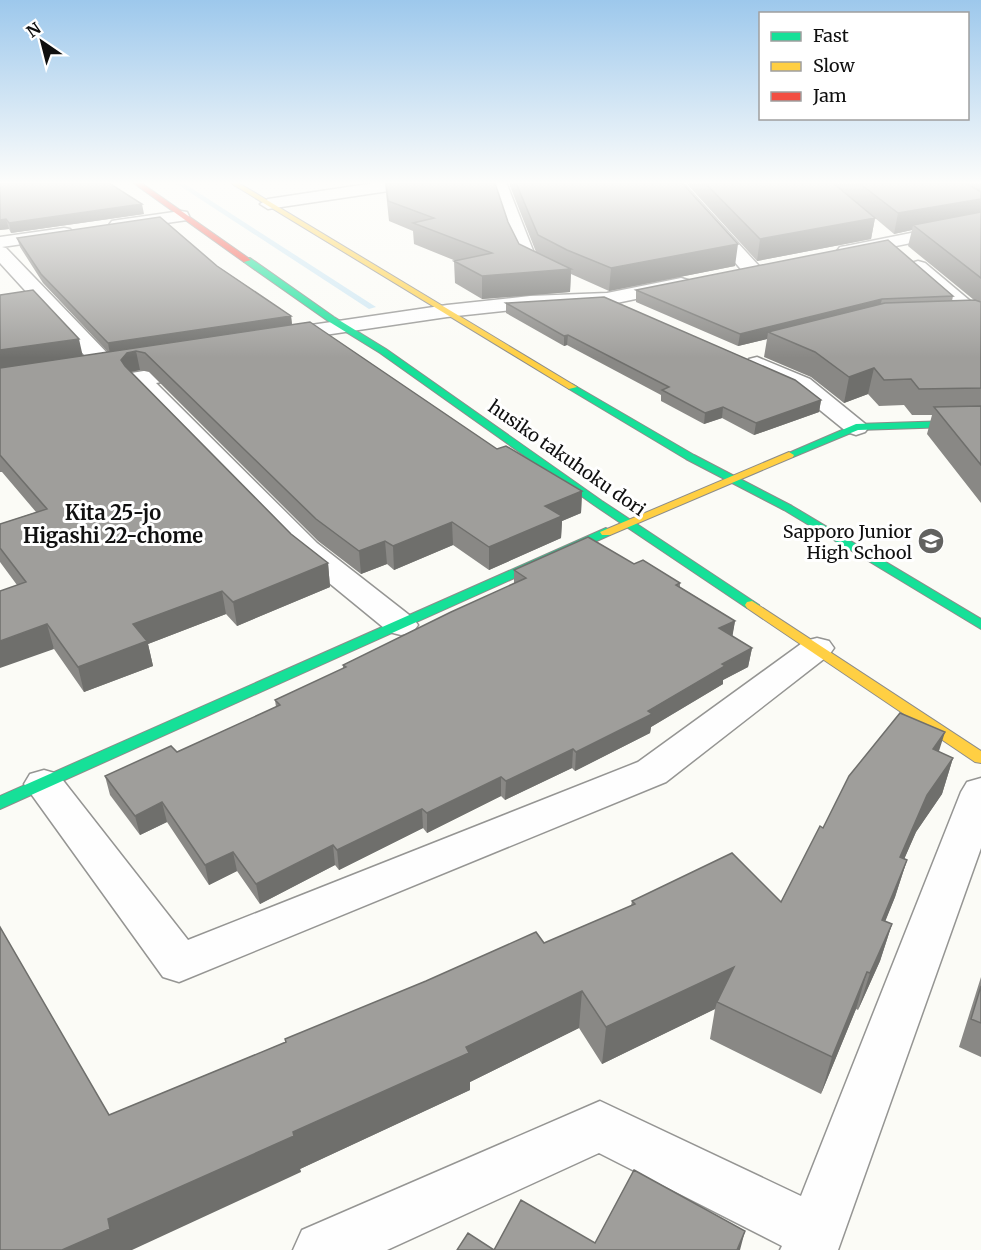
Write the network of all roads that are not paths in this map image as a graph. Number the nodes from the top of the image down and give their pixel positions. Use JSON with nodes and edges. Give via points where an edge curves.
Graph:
{"nodes":[{"id":1,"x":216,"y":240,"type":"edge"},
{"id":2,"x":329,"y":240,"type":"edge"},
{"id":3,"x":518,"y":240,"type":"edge"},
{"id":4,"x":725,"y":240,"type":"edge"},
{"id":5,"x":887,"y":240,"type":"edge"},
{"id":6,"x":903,"y":240,"type":"edge"},
{"id":7,"x":890,"y":243,"type":"junction"},
{"id":8,"x":0,"y":252,"type":"edge"},
{"id":9,"x":832,"y":254,"type":"edge"},
{"id":10,"x":775,"y":265,"type":"edge"},
{"id":11,"x":752,"y":270,"type":"junction"},
{"id":12,"x":730,"y":274,"type":"edge"},
{"id":13,"x":696,"y":281,"type":"edge"},
{"id":14,"x":43,"y":298,"type":"junction"},
{"id":15,"x":607,"y":299,"type":"junction"},
{"id":16,"x":21,"y":301,"type":"edge"},
{"id":17,"x":447,"y":311,"type":"junction"},
{"id":18,"x":639,"y":313,"type":"edge"},
{"id":19,"x":950,"y":315,"type":"edge"},
{"id":20,"x":978,"y":316,"type":"edge"},
{"id":21,"x":342,"y":326,"type":"junction"},
{"id":22,"x":470,"y":327,"type":"junction"},
{"id":23,"x":253,"y":340,"type":"edge"},
{"id":24,"x":369,"y":342,"type":"junction"},
{"id":25,"x":770,"y":347,"type":"edge"},
{"id":26,"x":274,"y":357,"type":"edge"},
{"id":27,"x":104,"y":363,"type":"junction"},
{"id":28,"x":81,"y":366,"type":"edge"},
{"id":29,"x":218,"y":366,"type":"edge"},
{"id":30,"x":133,"y":369,"type":"junction"},
{"id":31,"x":69,"y":390,"type":"edge"},
{"id":32,"x":981,"y":423,"type":"edge"},
{"id":33,"x":856,"y":427,"type":"junction"},
{"id":34,"x":734,"y":478,"type":"junction"},
{"id":35,"x":627,"y":523,"type":"junction"},
{"id":36,"x":400,"y":625,"type":"junction"},
{"id":37,"x":981,"y":625,"type":"edge"},
{"id":38,"x":817,"y":648,"type":"junction"},
{"id":39,"x":981,"y":758,"type":"edge"},
{"id":40,"x":44,"y":784,"type":"junction"},
{"id":41,"x":981,"y":792,"type":"edge"},
{"id":42,"x":0,"y":803,"type":"edge"},
{"id":43,"x":813,"y":1241,"type":"edge"},
{"id":44,"x":322,"y":1250,"type":"edge"}],
"edges":[{"from":1,"to":21,"type":"street","name":"husiko takuhoku dori"},
{"from":2,"to":17,"type":"street"},
{"from":3,"to":15,"type":"street","via":[[528,261]]},
{"from":4,"to":11,"type":"street"},
{"from":5,"to":7,"type":"street"},
{"from":6,"to":7,"type":"street"},
{"from":7,"to":9,"type":"street"},
{"from":7,"to":20,"type":"street"},
{"from":8,"to":14,"type":"street"},
{"from":10,"to":11,"type":"street"},
{"from":11,"to":12,"type":"street"},
{"from":13,"to":15,"type":"street"},
{"from":14,"to":16,"type":"street"},
{"from":14,"to":27,"type":"street"},
{"from":15,"to":17,"type":"street"},
{"from":15,"to":18,"type":"street"},
{"from":15,"to":22,"type":"street","via":[[578,310]]},
{"from":17,"to":21,"type":"street"},
{"from":17,"to":22,"type":"street"},
{"from":19,"to":20,"type":"street"},
{"from":21,"to":23,"type":"street"},
{"from":21,"to":24,"type":"street","name":"husiko takuhoku dori"},
{"from":22,"to":24,"type":"street"},
{"from":22,"to":34,"type":"street","via":[[690,458]]},
{"from":24,"to":26,"type":"street"},
{"from":24,"to":35,"type":"street","name":"husiko takuhoku dori"},
{"from":25,"to":33,"type":"street","via":[[736,355],[802,384]]},
{"from":27,"to":28,"type":"street"},
{"from":27,"to":30,"type":"street"},
{"from":29,"to":30,"type":"street"},
{"from":30,"to":31,"type":"street"},
{"from":30,"to":36,"type":"street","via":[[306,549]]},
{"from":32,"to":33,"type":"street"},
{"from":33,"to":34,"type":"street"},
{"from":34,"to":35,"type":"street"},
{"from":34,"to":37,"type":"street"},
{"from":35,"to":36,"type":"street"},
{"from":35,"to":38,"type":"street","name":"husiko takuhoku dori"},
{"from":36,"to":40,"type":"street"},
{"from":38,"to":39,"type":"street","name":"husiko takuhoku dori"},
{"from":38,"to":40,"type":"street","via":[[652,772],[179,963]]},
{"from":40,"to":42,"type":"street"},
{"from":41,"to":43,"type":"street"},
{"from":43,"to":44,"type":"street","via":[[600,1126]]}]}
